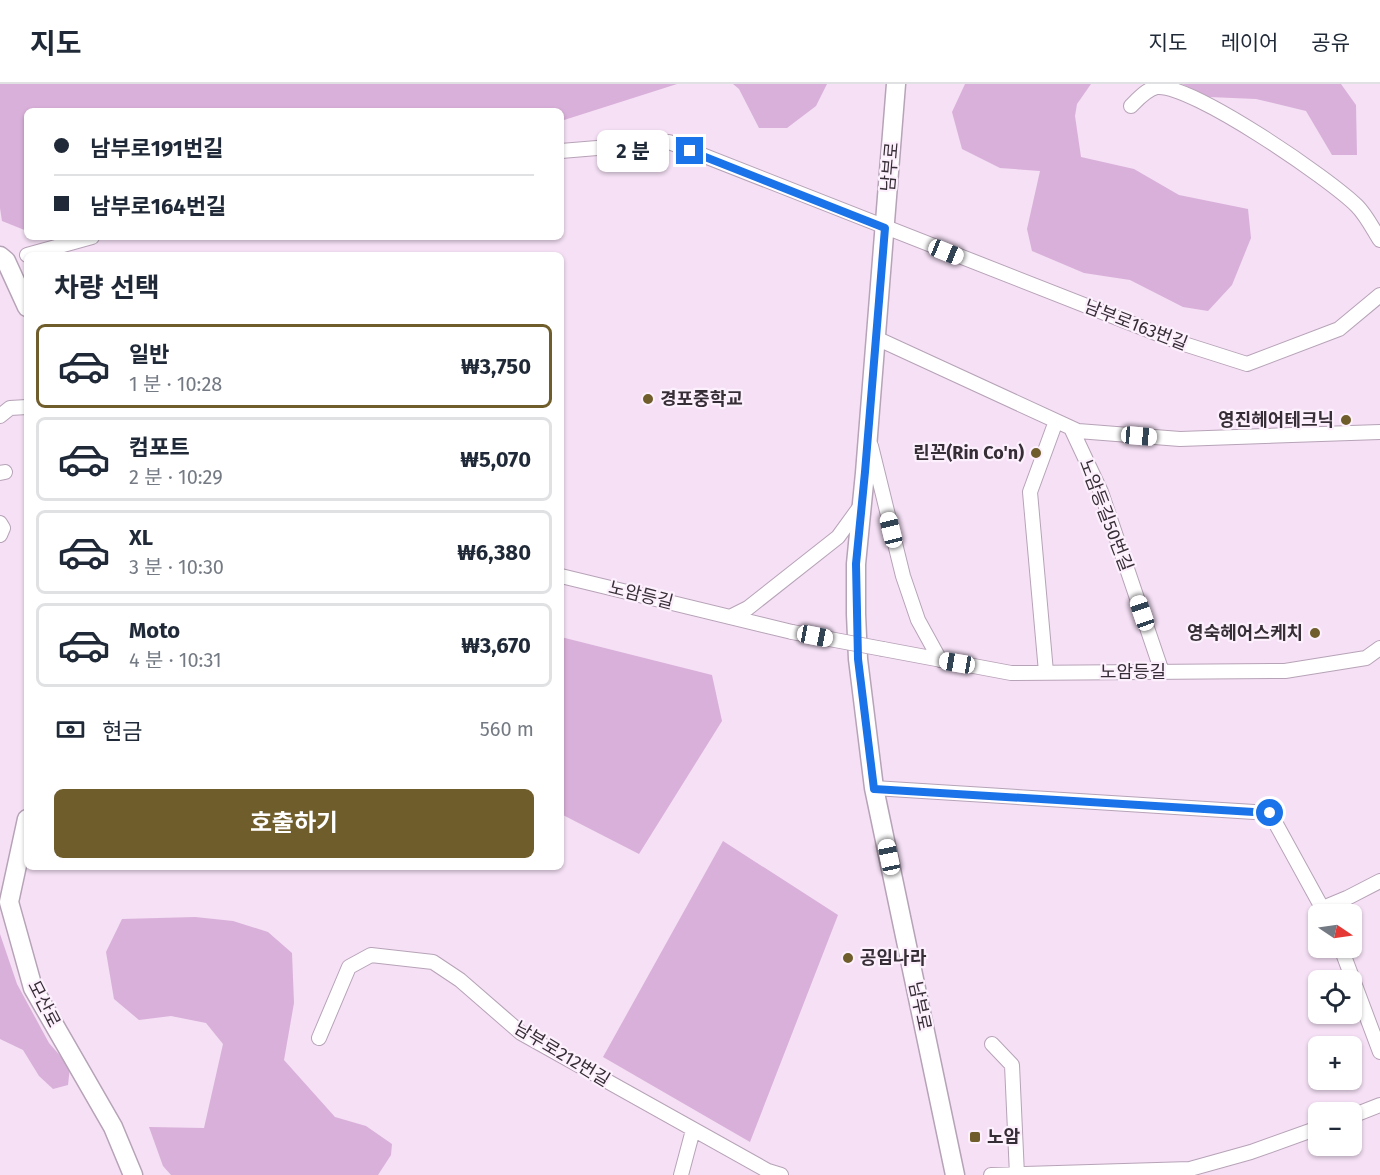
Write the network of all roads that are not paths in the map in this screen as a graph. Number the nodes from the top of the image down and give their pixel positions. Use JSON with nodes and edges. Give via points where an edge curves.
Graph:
{"nodes":[{"id":1,"x":896,"y":84,"type":"edge"},
{"id":2,"x":1131,"y":106,"type":"dead end"},
{"id":3,"x":564,"y":151,"type":"edge"},
{"id":4,"x":885,"y":228,"type":"junction"},
{"id":5,"x":81,"y":240,"type":"edge"},
{"id":6,"x":1380,"y":240,"type":"edge"},
{"id":7,"x":38,"y":252,"type":"edge"},
{"id":8,"x":24,"y":255,"type":"edge"},
{"id":9,"x":3,"y":258,"type":"edge"},
{"id":10,"x":1380,"y":295,"type":"edge"},
{"id":11,"x":24,"y":301,"type":"edge"},
{"id":12,"x":876,"y":338,"type":"junction"},
{"id":13,"x":24,"y":408,"type":"edge"},
{"id":14,"x":3,"y":412,"type":"edge"},
{"id":15,"x":1056,"y":421,"type":"junction"},
{"id":16,"x":1071,"y":428,"type":"junction"},
{"id":17,"x":1380,"y":432,"type":"edge"},
{"id":18,"x":868,"y":433,"type":"junction"},
{"id":19,"x":862,"y":504,"type":"junction"},
{"id":20,"x":0,"y":523,"type":"edge"},
{"id":21,"x":0,"y":535,"type":"edge"},
{"id":22,"x":564,"y":577,"type":"edge"},
{"id":23,"x":730,"y":617,"type":"junction"},
{"id":24,"x":1380,"y":648,"type":"edge"},
{"id":25,"x":940,"y":660,"type":"junction"},
{"id":26,"x":1046,"y":672,"type":"junction"},
{"id":27,"x":1162,"y":672,"type":"junction"},
{"id":28,"x":874,"y":789,"type":"junction"},
{"id":29,"x":24,"y":833,"type":"edge"},
{"id":30,"x":1380,"y":881,"type":"edge"},
{"id":31,"x":1321,"y":904,"type":"edge"},
{"id":32,"x":1338,"y":904,"type":"edge"},
{"id":33,"x":1345,"y":958,"type":"edge"},
{"id":34,"x":319,"y":1038,"type":"dead end"},
{"id":35,"x":992,"y":1044,"type":"dead end"},
{"id":36,"x":1380,"y":1052,"type":"edge"},
{"id":37,"x":1380,"y":1106,"type":"edge"},
{"id":38,"x":1362,"y":1112,"type":"edge"},
{"id":39,"x":693,"y":1130,"type":"junction"},
{"id":40,"x":1308,"y":1132,"type":"edge"},
{"id":41,"x":1191,"y":1172,"type":"edge"},
{"id":42,"x":1017,"y":1174,"type":"edge"},
{"id":43,"x":133,"y":1175,"type":"edge"},
{"id":44,"x":681,"y":1175,"type":"edge"},
{"id":45,"x":781,"y":1175,"type":"edge"},
{"id":46,"x":955,"y":1175,"type":"edge"},
{"id":47,"x":992,"y":1175,"type":"edge"}],
"edges":[{"from":1,"to":4,"type":"street","name":"남부로"},
{"from":2,"to":6,"type":"street","via":[[1156,87],[1169,86],[1224,110],[1358,207]]},
{"from":3,"to":4,"type":"street","name":"남부로163번길","via":[[669,142]]},
{"from":4,"to":10,"type":"street","name":"남부로163번길","via":[[1181,343],[1247,364],[1339,329]]},
{"from":4,"to":12,"type":"street","name":"남부로"},
{"from":5,"to":7,"type":"street"},
{"from":8,"to":9,"type":"street"},
{"from":9,"to":11,"type":"street"},
{"from":12,"to":15,"type":"street"},
{"from":12,"to":18,"type":"street","name":"남부로"},
{"from":13,"to":14,"type":"street"},
{"from":15,"to":16,"type":"street"},
{"from":15,"to":26,"type":"street","via":[[1030,492]]},
{"from":16,"to":17,"type":"street","via":[[1180,439]]},
{"from":16,"to":27,"type":"street","name":"노암등길50번길","via":[[1101,492]]},
{"from":18,"to":19,"type":"street","name":"남부로"},
{"from":18,"to":25,"type":"street","via":[[903,576],[918,620]]},
{"from":19,"to":23,"type":"street","via":[[838,537],[748,608]]},
{"from":19,"to":28,"type":"street","name":"남부로","via":[[856,614]]},
{"from":20,"to":21,"type":"street"},
{"from":22,"to":23,"type":"street","name":"노암등길"},
{"from":23,"to":25,"type":"street","name":"노암등길","bridge":true},
{"from":24,"to":27,"type":"street","name":"노암등길","via":[[1366,658],[1285,671]]},
{"from":25,"to":26,"type":"street","name":"노암등길","via":[[1011,673]]},
{"from":26,"to":27,"type":"street","name":"노암등길"},
{"from":28,"to":31,"type":"street","via":[[1270,813]]},
{"from":28,"to":46,"type":"street","name":"남부로"},
{"from":29,"to":43,"type":"street","name":"모산로","via":[[9,902],[33,988],[113,1127]]},
{"from":30,"to":32,"type":"street"},
{"from":33,"to":36,"type":"street"},
{"from":34,"to":39,"type":"street","name":"남부로212번길","via":[[349,967],[371,955],[433,962],[521,1033]]},
{"from":35,"to":42,"type":"street","via":[[1012,1065]]},
{"from":37,"to":38,"type":"street"},
{"from":39,"to":44,"type":"street"},
{"from":39,"to":45,"type":"street","name":"남부로212번길"},
{"from":40,"to":41,"type":"street"},
{"from":41,"to":42,"type":"street"},
{"from":42,"to":47,"type":"street"}]}
